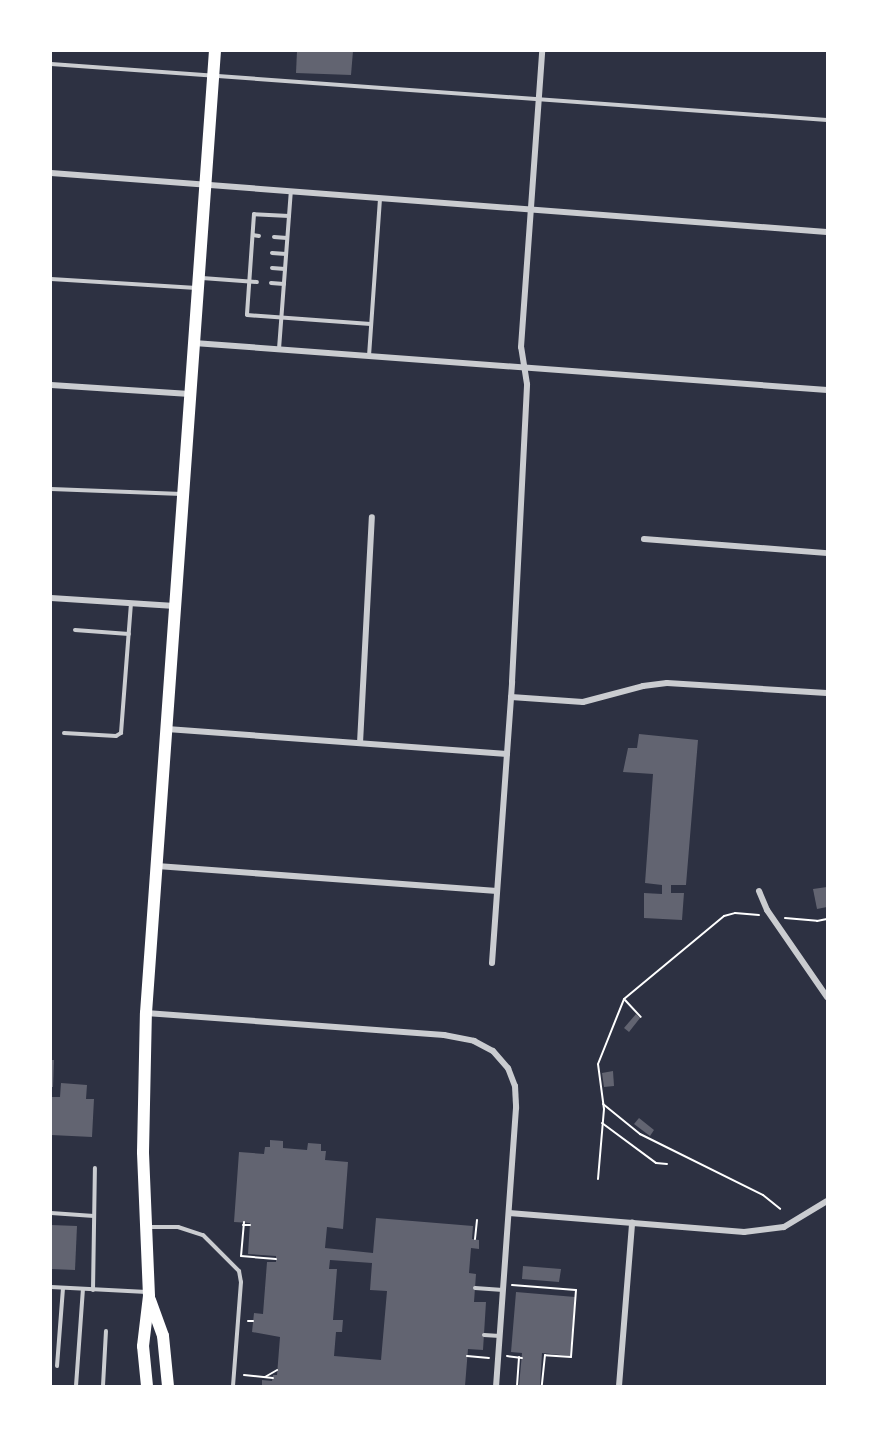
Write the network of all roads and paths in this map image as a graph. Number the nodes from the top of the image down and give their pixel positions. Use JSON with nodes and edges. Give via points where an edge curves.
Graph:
{"nodes":[{"id":1,"x":215,"y":51,"type":"edge"},
{"id":2,"x":542,"y":51,"type":"edge"},
{"id":3,"x":51,"y":64,"type":"edge"},
{"id":4,"x":213,"y":75,"type":"junction"},
{"id":5,"x":538,"y":101,"type":"junction"},
{"id":6,"x":827,"y":120,"type":"edge"},
{"id":7,"x":51,"y":173,"type":"edge"},
{"id":8,"x":205,"y":183,"type":"junction"},
{"id":9,"x":291,"y":190,"type":"junction"},
{"id":10,"x":381,"y":197,"type":"junction"},
{"id":11,"x":530,"y":209,"type":"junction"},
{"id":12,"x":289,"y":216,"type":"junction"},
{"id":13,"x":827,"y":232,"type":"edge"},
{"id":14,"x":253,"y":235,"type":"junction"},
{"id":15,"x":259,"y":236,"type":"dead end"},
{"id":16,"x":274,"y":237,"type":"dead end"},
{"id":17,"x":287,"y":238,"type":"junction"},
{"id":18,"x":252,"y":251,"type":"junction"},
{"id":19,"x":259,"y":251,"type":"dead end"},
{"id":20,"x":273,"y":252,"type":"dead end"},
{"id":21,"x":286,"y":254,"type":"junction"},
{"id":22,"x":250,"y":266,"type":"junction"},
{"id":23,"x":259,"y":267,"type":"dead end"},
{"id":24,"x":272,"y":268,"type":"dead end"},
{"id":25,"x":285,"y":268,"type":"junction"},
{"id":26,"x":51,"y":279,"type":"edge"},
{"id":27,"x":249,"y":282,"type":"junction"},
{"id":28,"x":257,"y":282,"type":"dead end"},
{"id":29,"x":198,"y":283,"type":"junction"},
{"id":30,"x":271,"y":283,"type":"dead end"},
{"id":31,"x":284,"y":284,"type":"junction"},
{"id":32,"x":281,"y":318,"type":"junction"},
{"id":33,"x":371,"y":324,"type":"junction"},
{"id":34,"x":194,"y":343,"type":"junction"},
{"id":35,"x":279,"y":349,"type":"junction"},
{"id":36,"x":369,"y":356,"type":"junction"},
{"id":37,"x":526,"y":367,"type":"junction"},
{"id":38,"x":51,"y":385,"type":"edge"},
{"id":39,"x":827,"y":390,"type":"edge"},
{"id":40,"x":190,"y":394,"type":"junction"},
{"id":41,"x":51,"y":489,"type":"edge"},
{"id":42,"x":183,"y":494,"type":"junction"},
{"id":43,"x":372,"y":517,"type":"dead end"},
{"id":44,"x":644,"y":539,"type":"dead end"},
{"id":45,"x":827,"y":553,"type":"edge"},
{"id":46,"x":51,"y":598,"type":"edge"},
{"id":47,"x":131,"y":603,"type":"junction"},
{"id":48,"x":175,"y":606,"type":"junction"},
{"id":49,"x":75,"y":630,"type":"dead end"},
{"id":50,"x":129,"y":634,"type":"junction"},
{"id":51,"x":827,"y":693,"type":"edge"},
{"id":52,"x":511,"y":697,"type":"junction"},
{"id":53,"x":166,"y":729,"type":"junction"},
{"id":54,"x":64,"y":733,"type":"dead end"},
{"id":55,"x":360,"y":743,"type":"junction"},
{"id":56,"x":507,"y":754,"type":"junction"},
{"id":57,"x":156,"y":866,"type":"junction"},
{"id":58,"x":497,"y":891,"type":"junction"},
{"id":59,"x":759,"y":891,"type":"dead end"},
{"id":60,"x":771,"y":916,"type":"junction"},
{"id":61,"x":827,"y":919,"type":"edge"},
{"id":62,"x":492,"y":963,"type":"dead end"},
{"id":63,"x":827,"y":997,"type":"edge"},
{"id":64,"x":624,"y":999,"type":"junction"},
{"id":65,"x":146,"y":1013,"type":"junction"},
{"id":66,"x":641,"y":1017,"type":"dead end"},
{"id":67,"x":603,"y":1104,"type":"junction"},
{"id":68,"x":602,"y":1123,"type":"junction"},
{"id":69,"x":667,"y":1164,"type":"dead end"},
{"id":70,"x":95,"y":1168,"type":"dead end"},
{"id":71,"x":598,"y":1179,"type":"dead end"},
{"id":72,"x":827,"y":1200,"type":"edge"},
{"id":73,"x":780,"y":1209,"type":"dead end"},
{"id":74,"x":51,"y":1213,"type":"edge"},
{"id":75,"x":509,"y":1213,"type":"junction"},
{"id":76,"x":94,"y":1216,"type":"junction"},
{"id":77,"x":477,"y":1220,"type":"dead end"},
{"id":78,"x":632,"y":1223,"type":"junction"},
{"id":79,"x":250,"y":1225,"type":"dead end"},
{"id":80,"x":145,"y":1227,"type":"junction"},
{"id":81,"x":475,"y":1239,"type":"dead end"},
{"id":82,"x":276,"y":1259,"type":"dead end"},
{"id":83,"x":512,"y":1285,"type":"dead end"},
{"id":84,"x":51,"y":1287,"type":"edge"},
{"id":85,"x":63,"y":1288,"type":"junction"},
{"id":86,"x":476,"y":1288,"type":"dead end"},
{"id":87,"x":83,"y":1289,"type":"junction"},
{"id":88,"x":93,"y":1290,"type":"junction"},
{"id":89,"x":503,"y":1290,"type":"junction"},
{"id":90,"x":148,"y":1294,"type":"junction"},
{"id":91,"x":249,"y":1320,"type":"dead end"},
{"id":92,"x":253,"y":1321,"type":"dead end"},
{"id":93,"x":105,"y":1332,"type":"dead end"},
{"id":94,"x":484,"y":1335,"type":"dead end"},
{"id":95,"x":500,"y":1336,"type":"junction"},
{"id":96,"x":467,"y":1356,"type":"dead end"},
{"id":97,"x":498,"y":1356,"type":"junction"},
{"id":98,"x":489,"y":1358,"type":"dead end"},
{"id":99,"x":57,"y":1366,"type":"dead end"},
{"id":100,"x":277,"y":1370,"type":"dead end"},
{"id":101,"x":244,"y":1375,"type":"dead end"},
{"id":102,"x":265,"y":1377,"type":"junction"},
{"id":103,"x":273,"y":1378,"type":"dead end"},
{"id":104,"x":75,"y":1386,"type":"edge"},
{"id":105,"x":103,"y":1386,"type":"edge"},
{"id":106,"x":147,"y":1386,"type":"edge"},
{"id":107,"x":168,"y":1386,"type":"edge"},
{"id":108,"x":233,"y":1386,"type":"edge"},
{"id":109,"x":496,"y":1386,"type":"edge"},
{"id":110,"x":517,"y":1386,"type":"edge"},
{"id":111,"x":542,"y":1386,"type":"edge"},
{"id":112,"x":619,"y":1386,"type":"edge"}],
"edges":[{"from":1,"to":4,"type":"main road"},
{"from":2,"to":5,"type":"street"},
{"from":3,"to":4,"type":"lane"},
{"from":4,"to":5,"type":"lane"},
{"from":4,"to":8,"type":"main road"},
{"from":5,"to":6,"type":"lane"},
{"from":5,"to":11,"type":"street"},
{"from":7,"to":8,"type":"street"},
{"from":8,"to":9,"type":"street"},
{"from":8,"to":29,"type":"main road"},
{"from":9,"to":10,"type":"street"},
{"from":9,"to":12,"type":"lane"},
{"from":10,"to":11,"type":"street"},
{"from":10,"to":33,"type":"lane"},
{"from":11,"to":13,"type":"street"},
{"from":11,"to":37,"type":"street","via":[[521,347]]},
{"from":12,"to":14,"type":"lane","via":[[254,214]]},
{"from":12,"to":17,"type":"lane"},
{"from":14,"to":15,"type":"lane"},
{"from":14,"to":18,"type":"lane"},
{"from":16,"to":17,"type":"lane"},
{"from":17,"to":21,"type":"lane"},
{"from":18,"to":19,"type":"lane"},
{"from":18,"to":22,"type":"lane"},
{"from":20,"to":21,"type":"lane"},
{"from":21,"to":25,"type":"lane"},
{"from":22,"to":23,"type":"lane"},
{"from":22,"to":27,"type":"lane"},
{"from":24,"to":25,"type":"lane"},
{"from":25,"to":31,"type":"lane"},
{"from":26,"to":29,"type":"lane"},
{"from":27,"to":28,"type":"lane"},
{"from":27,"to":29,"type":"lane"},
{"from":27,"to":32,"type":"lane","via":[[247,315]]},
{"from":29,"to":34,"type":"main road"},
{"from":30,"to":31,"type":"lane"},
{"from":31,"to":32,"type":"lane"},
{"from":32,"to":33,"type":"lane"},
{"from":32,"to":35,"type":"lane"},
{"from":33,"to":36,"type":"lane"},
{"from":34,"to":35,"type":"street"},
{"from":34,"to":40,"type":"main road"},
{"from":35,"to":36,"type":"street"},
{"from":36,"to":37,"type":"street"},
{"from":37,"to":39,"type":"street"},
{"from":37,"to":52,"type":"street"},
{"from":38,"to":40,"type":"street"},
{"from":40,"to":42,"type":"main road"},
{"from":41,"to":42,"type":"lane"},
{"from":42,"to":48,"type":"main road"},
{"from":43,"to":55,"type":"street"},
{"from":44,"to":45,"type":"street"},
{"from":46,"to":47,"type":"street"},
{"from":47,"to":48,"type":"street"},
{"from":47,"to":50,"type":"lane"},
{"from":48,"to":53,"type":"main road"},
{"from":49,"to":50,"type":"lane"},
{"from":50,"to":54,"type":"lane","via":[[121,733]]},
{"from":51,"to":52,"type":"street","via":[[667,683],[592,701]]},
{"from":52,"to":56,"type":"street"},
{"from":53,"to":55,"type":"street"},
{"from":53,"to":57,"type":"main road"},
{"from":55,"to":56,"type":"street"},
{"from":56,"to":58,"type":"street"},
{"from":57,"to":58,"type":"street"},
{"from":57,"to":65,"type":"main road"},
{"from":58,"to":62,"type":"street"},
{"from":59,"to":60,"type":"street"},
{"from":60,"to":61,"type":"path"},
{"from":60,"to":63,"type":"street"},
{"from":60,"to":64,"type":"path","via":[[724,916]]},
{"from":64,"to":66,"type":"path"},
{"from":64,"to":67,"type":"path","via":[[598,1064]]},
{"from":65,"to":75,"type":"street","via":[[444,1035],[474,1041],[493,1051],[508,1068],[514,1086]]},
{"from":65,"to":80,"type":"main road"},
{"from":67,"to":68,"type":"path"},
{"from":67,"to":73,"type":"path","via":[[640,1134],[763,1195]]},
{"from":68,"to":69,"type":"path","via":[[656,1163]]},
{"from":68,"to":71,"type":"path"},
{"from":70,"to":76,"type":"lane"},
{"from":72,"to":78,"type":"street","via":[[784,1227],[764,1231]]},
{"from":74,"to":76,"type":"lane"},
{"from":75,"to":78,"type":"street"},
{"from":75,"to":89,"type":"street"},
{"from":76,"to":88,"type":"lane"},
{"from":77,"to":81,"type":"path"},
{"from":78,"to":112,"type":"street"},
{"from":79,"to":82,"type":"path","via":[[244,1223],[241,1256]]},
{"from":80,"to":90,"type":"main road"},
{"from":80,"to":108,"type":"lane","via":[[178,1227],[203,1235],[239,1271]]},
{"from":83,"to":111,"type":"path","via":[[576,1290],[571,1357],[545,1355]]},
{"from":84,"to":85,"type":"lane"},
{"from":85,"to":87,"type":"lane"},
{"from":85,"to":99,"type":"lane"},
{"from":86,"to":89,"type":"lane"},
{"from":87,"to":88,"type":"lane"},
{"from":87,"to":104,"type":"lane"},
{"from":88,"to":90,"type":"lane"},
{"from":89,"to":95,"type":"street"},
{"from":90,"to":106,"type":"main road","via":[[143,1346]]},
{"from":90,"to":107,"type":"main road","via":[[163,1336]]},
{"from":91,"to":92,"type":"path"},
{"from":93,"to":105,"type":"lane"},
{"from":94,"to":95,"type":"lane"},
{"from":95,"to":97,"type":"street"},
{"from":96,"to":98,"type":"path"},
{"from":97,"to":109,"type":"street"},
{"from":97,"to":110,"type":"path","via":[[520,1358]]},
{"from":100,"to":102,"type":"path"},
{"from":101,"to":102,"type":"path"},
{"from":102,"to":103,"type":"path"}]}
